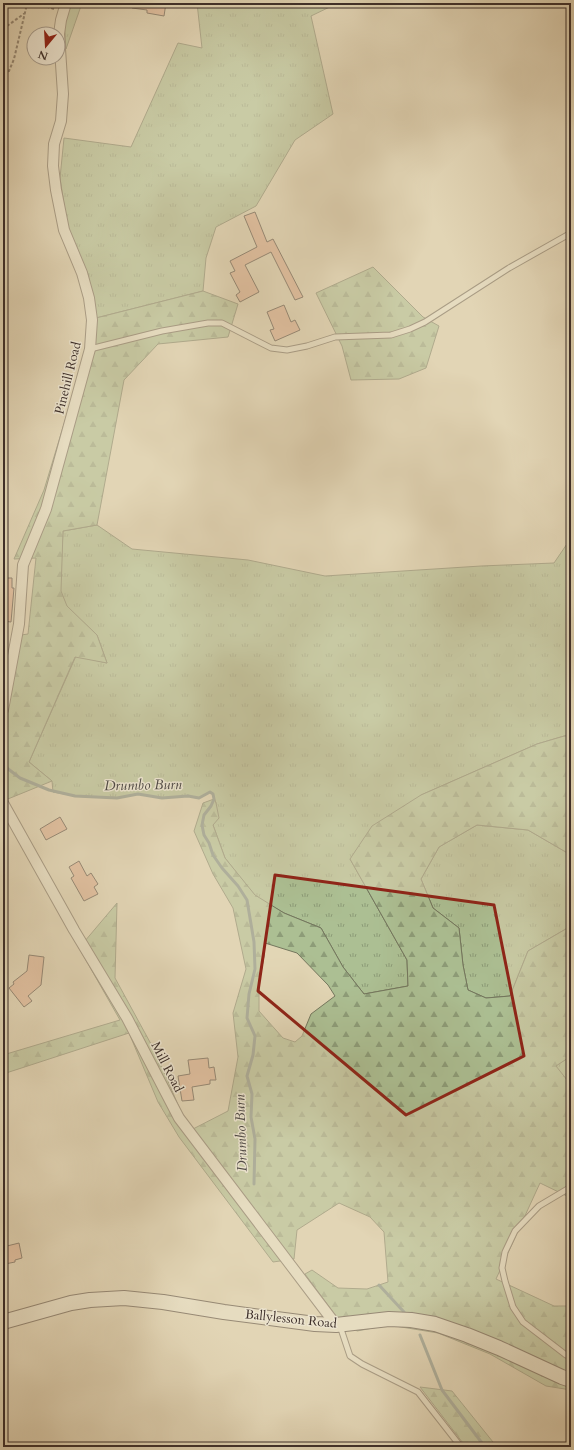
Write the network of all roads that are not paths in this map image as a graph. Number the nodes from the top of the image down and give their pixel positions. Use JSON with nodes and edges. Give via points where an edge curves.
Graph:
{"nodes":[{"id":1,"x":64,"y":7,"type":"edge"},
{"id":2,"x":571,"y":233,"type":"edge"},
{"id":3,"x":90,"y":349,"type":"junction"},
{"id":4,"x":3,"y":710,"type":"edge"},
{"id":5,"x":3,"y":803,"type":"edge"},
{"id":6,"x":571,"y":1187,"type":"edge"},
{"id":7,"x":3,"y":1322,"type":"edge"},
{"id":8,"x":338,"y":1325,"type":"junction"},
{"id":9,"x":571,"y":1357,"type":"edge"},
{"id":10,"x":571,"y":1380,"type":"edge"},
{"id":11,"x":461,"y":1447,"type":"edge"}],
"edges":[{"from":1,"to":3,"type":"street","name":"Pinehill Road","via":[[59,34],[63,94],[61,121],[54,144],[53,166],[64,230],[82,273],[89,298],[92,320]]},
{"from":2,"to":3,"type":"lane","via":[[509,268],[425,322],[391,335],[336,337],[287,350],[271,348],[222,323],[162,331]]},
{"from":3,"to":4,"type":"street","name":"Pinehill Road","via":[[46,510],[23,565],[19,624]]},
{"from":5,"to":8,"type":"street","name":"Mill Road","via":[[127,1018],[178,1118]]},
{"from":6,"to":9,"type":"lane","via":[[539,1206],[516,1231],[505,1252],[502,1268],[513,1307],[523,1322]]},
{"from":7,"to":8,"type":"main road","name":"Ballylesson Road","via":[[71,1303],[124,1298]]},
{"from":8,"to":10,"type":"main road","name":"Ballylesson Road","via":[[389,1319],[435,1324],[480,1340]]},
{"from":8,"to":11,"type":"lane","via":[[350,1356],[418,1392]]}]}
